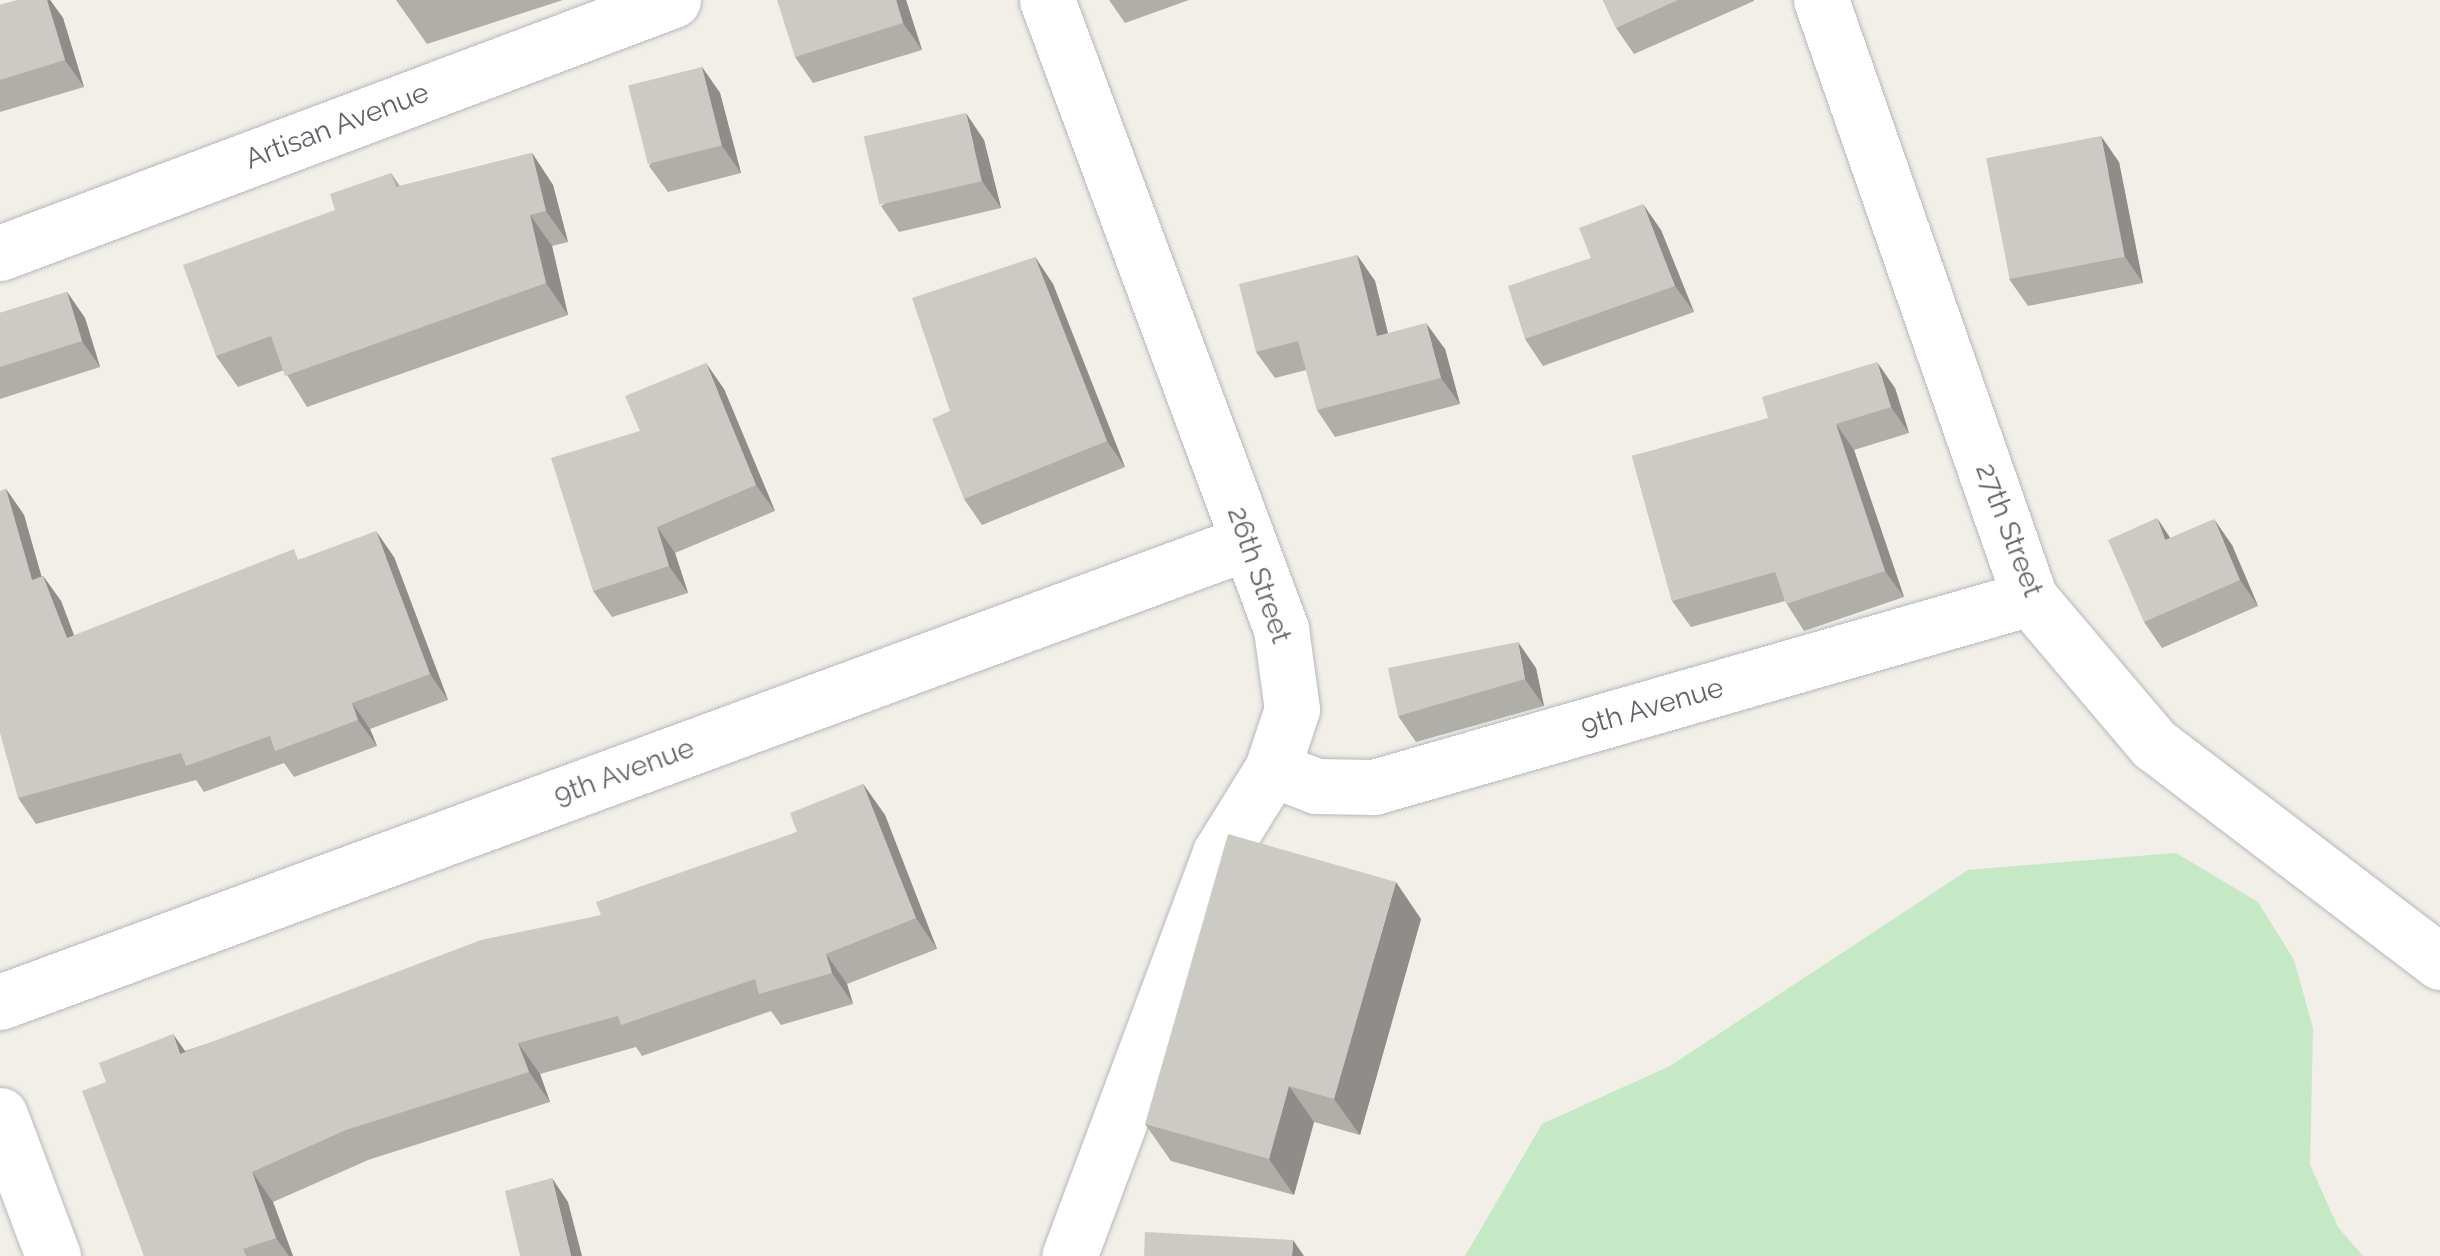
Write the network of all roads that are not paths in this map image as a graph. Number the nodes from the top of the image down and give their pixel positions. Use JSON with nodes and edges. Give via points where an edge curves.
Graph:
{"nodes":[{"id":1,"x":673,"y":0,"type":"edge"},
{"id":2,"x":1047,"y":0,"type":"edge"},
{"id":3,"x":1821,"y":0,"type":"edge"},
{"id":4,"x":0,"y":252,"type":"edge"},
{"id":5,"x":1248,"y":542,"type":"junction"},
{"id":6,"x":2030,"y":598,"type":"junction"},
{"id":7,"x":1272,"y":768,"type":"junction"},
{"id":8,"x":2440,"y":962,"type":"edge"},
{"id":9,"x":0,"y":1002,"type":"edge"},
{"id":10,"x":0,"y":1116,"type":"edge"},
{"id":11,"x":52,"y":1256,"type":"edge"},
{"id":12,"x":1069,"y":1256,"type":"edge"}],
"edges":[{"from":1,"to":4,"type":"street","name":"Artisan Avenue"},
{"from":2,"to":5,"type":"street","name":"26th Street"},
{"from":3,"to":6,"type":"street","name":"27th Street"},
{"from":5,"to":7,"type":"street","name":"26th Street","via":[[1292,673],[1292,708]]},
{"from":5,"to":9,"type":"street","name":"9th Avenue"},
{"from":6,"to":7,"type":"street","name":"9th Avenue","via":[[1374,787],[1316,786]]},
{"from":6,"to":8,"type":"street","name":"27th Street","via":[[2154,744]]},
{"from":7,"to":12,"type":"street","name":"26th Street","via":[[1220,853]]},
{"from":10,"to":11,"type":"street"}]}
